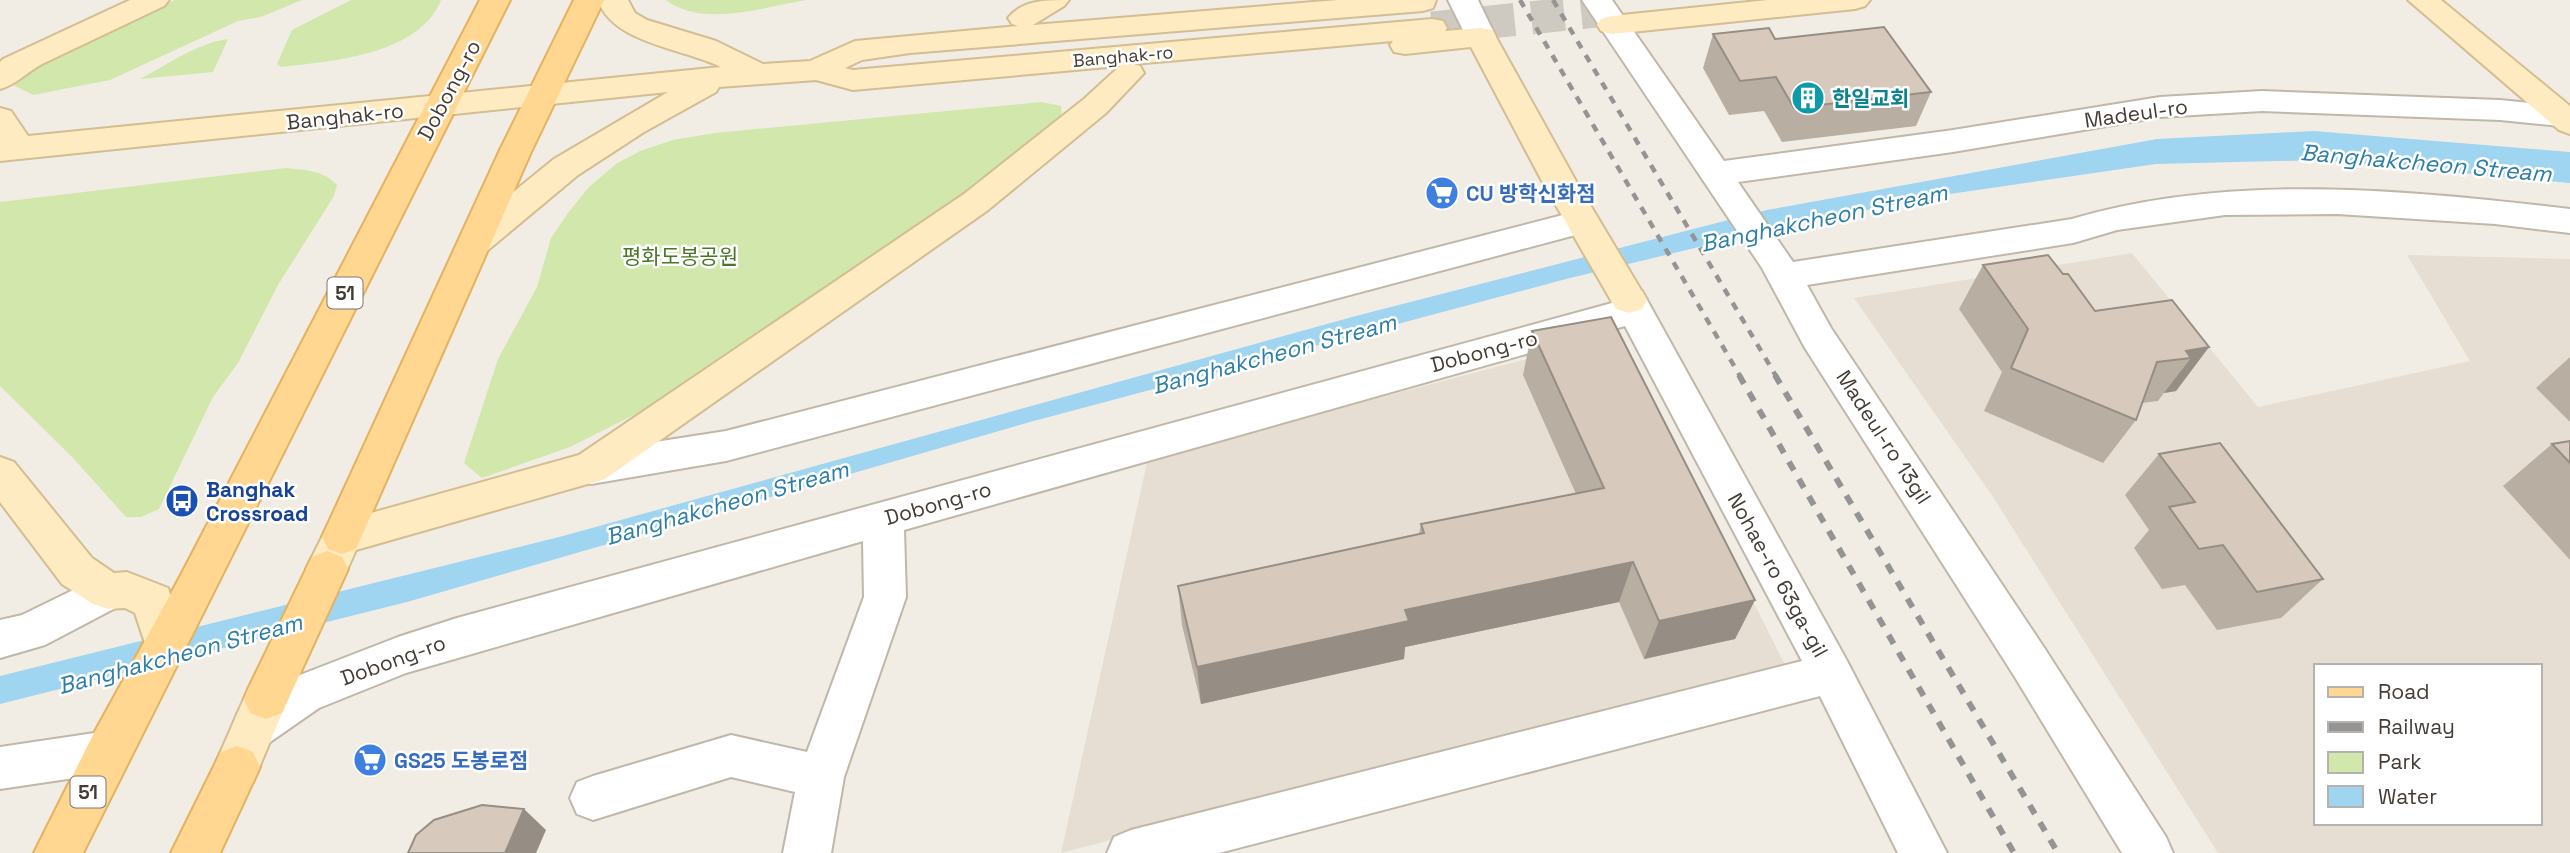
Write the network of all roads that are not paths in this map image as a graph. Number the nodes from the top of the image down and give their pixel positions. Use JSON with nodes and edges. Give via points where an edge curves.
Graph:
{"nodes":[{"id":1,"x":133,"y":0,"type":"edge"},
{"id":2,"x":154,"y":0,"type":"edge"},
{"id":3,"x":495,"y":0,"type":"edge"},
{"id":4,"x":589,"y":0,"type":"edge"},
{"id":5,"x":613,"y":0,"type":"edge"},
{"id":6,"x":1055,"y":0,"type":"edge"},
{"id":7,"x":1200,"y":0,"type":"edge"},
{"id":8,"x":1463,"y":0,"type":"edge"},
{"id":9,"x":1708,"y":0,"type":"edge"},
{"id":10,"x":1855,"y":0,"type":"edge"},
{"id":11,"x":2423,"y":0,"type":"edge"},
{"id":12,"x":1612,"y":11,"type":"edge"},
{"id":13,"x":1023,"y":18,"type":"junction"},
{"id":14,"x":1481,"y":37,"type":"junction"},
{"id":15,"x":910,"y":44,"type":"junction"},
{"id":16,"x":0,"y":59,"type":"edge"},
{"id":17,"x":816,"y":70,"type":"junction"},
{"id":18,"x":1129,"y":73,"type":"junction"},
{"id":19,"x":758,"y":74,"type":"junction"},
{"id":20,"x":910,"y":76,"type":"junction"},
{"id":21,"x":720,"y":77,"type":"junction"},
{"id":22,"x":0,"y":79,"type":"edge"},
{"id":23,"x":543,"y":94,"type":"junction"},
{"id":24,"x":442,"y":106,"type":"junction"},
{"id":25,"x":0,"y":118,"type":"edge"},
{"id":26,"x":2567,"y":119,"type":"edge"},
{"id":27,"x":9,"y":149,"type":"edge"},
{"id":28,"x":1716,"y":174,"type":"junction"},
{"id":29,"x":2570,"y":221,"type":"edge"},
{"id":30,"x":1587,"y":230,"type":"junction"},
{"id":31,"x":476,"y":241,"type":"junction"},
{"id":32,"x":1779,"y":269,"type":"junction"},
{"id":33,"x":1632,"y":305,"type":"junction"},
{"id":34,"x":592,"y":468,"type":"junction"},
{"id":35,"x":0,"y":473,"type":"edge"},
{"id":36,"x":883,"y":518,"type":"junction"},
{"id":37,"x":335,"y":553,"type":"junction"},
{"id":38,"x":108,"y":591,"type":"junction"},
{"id":39,"x":0,"y":639,"type":"edge"},
{"id":40,"x":165,"y":645,"type":"junction"},
{"id":41,"x":1831,"y":673,"type":"junction"},
{"id":42,"x":253,"y":731,"type":"junction"},
{"id":43,"x":113,"y":742,"type":"junction"},
{"id":44,"x":0,"y":768,"type":"edge"},
{"id":45,"x":821,"y":777,"type":"junction"},
{"id":46,"x":593,"y":798,"type":"dead end"},
{"id":47,"x":58,"y":853,"type":"edge"},
{"id":48,"x":195,"y":853,"type":"edge"},
{"id":49,"x":807,"y":853,"type":"edge"},
{"id":50,"x":1131,"y":853,"type":"edge"},
{"id":51,"x":1923,"y":853,"type":"edge"},
{"id":52,"x":2149,"y":853,"type":"edge"}],
"edges":[{"from":1,"to":16,"type":"main road"},
{"from":2,"to":22,"type":"main road","via":[[14,66]]},
{"from":3,"to":24,"type":"main road","name":"Dobong-ro","number":"51"},
{"from":4,"to":23,"type":"main road"},
{"from":5,"to":19,"type":"main road","via":[[620,16],[633,24],[708,49]]},
{"from":6,"to":13,"type":"main road"},
{"from":7,"to":13,"type":"main road"},
{"from":8,"to":14,"type":"street"},
{"from":9,"to":12,"type":"main road"},
{"from":10,"to":12,"type":"main road"},
{"from":11,"to":26,"type":"main road","name":"Madeul-ro"},
{"from":12,"to":28,"type":"street","name":"Madeul-ro 13gil"},
{"from":13,"to":15,"type":"main road","via":[[952,27]]},
{"from":14,"to":18,"type":"main road"},
{"from":14,"to":30,"type":"main road"},
{"from":15,"to":17,"type":"main road","name":"Banghak-ro","via":[[855,51]]},
{"from":15,"to":20,"type":"main road","name":"Banghak-ro","via":[[1427,15]]},
{"from":17,"to":19,"type":"main road","name":"Banghak-ro"},
{"from":17,"to":20,"type":"main road","name":"Banghak-ro","via":[[853,80]]},
{"from":18,"to":20,"type":"main road","via":[[953,90]]},
{"from":18,"to":34,"type":"main road","via":[[976,202]]},
{"from":19,"to":21,"type":"main road","name":"Banghak-ro"},
{"from":21,"to":23,"type":"main road","name":"Banghak-ro"},
{"from":21,"to":31,"type":"main road","via":[[566,167]]},
{"from":23,"to":24,"type":"main road","name":"Banghak-ro"},
{"from":23,"to":31,"type":"main road"},
{"from":24,"to":27,"type":"main road","name":"Banghak-ro"},
{"from":24,"to":40,"type":"main road","name":"Dobong-ro","number":"51"},
{"from":25,"to":27,"type":"main road"},
{"from":26,"to":28,"type":"street","name":"Madeul-ro","via":[[2500,110],[2262,101],[2160,107]]},
{"from":28,"to":32,"type":"street","name":"Madeul-ro 13gil"},
{"from":29,"to":32,"type":"street","via":[[2350,203],[2225,203],[2116,218],[2059,233]]},
{"from":30,"to":33,"type":"main road"},
{"from":30,"to":34,"type":"street","via":[[726,446]]},
{"from":31,"to":37,"type":"main road"},
{"from":32,"to":52,"type":"street","name":"Madeul-ro 13gil","via":[[1818,338]]},
{"from":33,"to":36,"type":"street","name":"Dobong-ro"},
{"from":33,"to":41,"type":"street","name":"Nohae-ro 63ga-gil"},
{"from":34,"to":37,"type":"main road"},
{"from":35,"to":38,"type":"main road","via":[[77,571]]},
{"from":36,"to":42,"type":"street","name":"Dobong-ro","via":[[398,656],[303,694]]},
{"from":36,"to":45,"type":"street","via":[[885,597]]},
{"from":37,"to":42,"type":"main road"},
{"from":38,"to":39,"type":"street","via":[[30,632]]},
{"from":38,"to":40,"type":"main road","via":[[127,590],[153,601]]},
{"from":40,"to":43,"type":"main road","name":"Dobong-ro","number":"51"},
{"from":41,"to":50,"type":"street"},
{"from":41,"to":51,"type":"street","name":"Nohae-ro 63ga-gil"},
{"from":42,"to":48,"type":"main road"},
{"from":43,"to":44,"type":"street"},
{"from":43,"to":47,"type":"main road","name":"Dobong-ro","number":"51"},
{"from":45,"to":46,"type":"street","via":[[731,756]]},
{"from":45,"to":49,"type":"street"}]}
